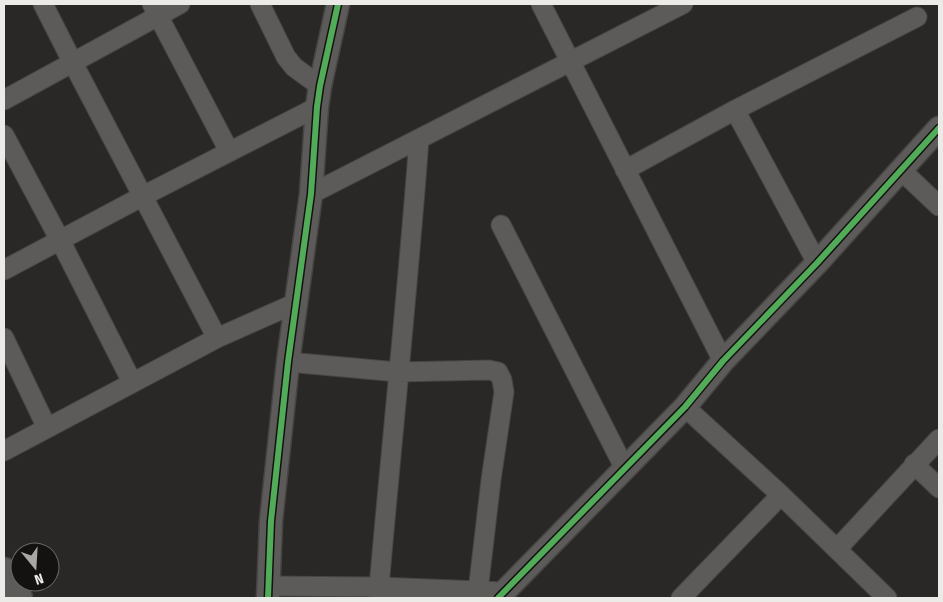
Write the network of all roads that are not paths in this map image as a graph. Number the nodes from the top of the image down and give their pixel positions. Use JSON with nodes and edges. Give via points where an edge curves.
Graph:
{"nodes":[{"id":1,"x":44,"y":4,"type":"edge"},
{"id":2,"x":180,"y":4,"type":"edge"},
{"id":3,"x":260,"y":4,"type":"edge"},
{"id":4,"x":338,"y":4,"type":"edge"},
{"id":5,"x":541,"y":4,"type":"edge"},
{"id":6,"x":683,"y":4,"type":"edge"},
{"id":7,"x":155,"y":10,"type":"edge"},
{"id":8,"x":917,"y":17,"type":"dead end"},
{"id":9,"x":569,"y":62,"type":"junction"},
{"id":10,"x":72,"y":63,"type":"junction"},
{"id":11,"x":318,"y":97,"type":"junction"},
{"id":12,"x":4,"y":100,"type":"edge"},
{"id":13,"x":735,"y":110,"type":"junction"},
{"id":14,"x":939,"y":128,"type":"edge"},
{"id":15,"x":4,"y":135,"type":"edge"},
{"id":16,"x":419,"y":139,"type":"junction"},
{"id":17,"x":228,"y":151,"type":"junction"},
{"id":18,"x":625,"y":170,"type":"junction"},
{"id":19,"x":902,"y":171,"type":"junction"},
{"id":20,"x":311,"y":194,"type":"junction"},
{"id":21,"x":143,"y":196,"type":"junction"},
{"id":22,"x":939,"y":206,"type":"edge"},
{"id":23,"x":501,"y":225,"type":"dead end"},
{"id":24,"x":60,"y":240,"type":"junction"},
{"id":25,"x":817,"y":263,"type":"junction"},
{"id":26,"x":4,"y":270,"type":"edge"},
{"id":27,"x":296,"y":302,"type":"junction"},
{"id":28,"x":4,"y":338,"type":"edge"},
{"id":29,"x":217,"y":338,"type":"junction"},
{"id":30,"x":723,"y":361,"type":"junction"},
{"id":31,"x":288,"y":362,"type":"junction"},
{"id":32,"x":398,"y":372,"type":"junction"},
{"id":33,"x":132,"y":382,"type":"junction"},
{"id":34,"x":685,"y":407,"type":"junction"},
{"id":35,"x":47,"y":428,"type":"junction"},
{"id":36,"x":939,"y":439,"type":"edge"},
{"id":37,"x":4,"y":451,"type":"edge"},
{"id":38,"x":914,"y":464,"type":"junction"},
{"id":39,"x":625,"y":469,"type":"junction"},
{"id":40,"x":939,"y":488,"type":"edge"},
{"id":41,"x":782,"y":495,"type":"junction"},
{"id":42,"x":837,"y":550,"type":"junction"},
{"id":43,"x":4,"y":571,"type":"edge"},
{"id":44,"x":268,"y":592,"type":"edge"},
{"id":45,"x":379,"y":593,"type":"edge"},
{"id":46,"x":493,"y":594,"type":"edge"},
{"id":47,"x":684,"y":597,"type":"edge"},
{"id":48,"x":19,"y":598,"type":"edge"},
{"id":49,"x":887,"y":598,"type":"edge"}],
"edges":[{"from":1,"to":10,"type":"street"},
{"from":2,"to":7,"type":"street"},
{"from":3,"to":11,"type":"street","via":[[286,57]]},
{"from":4,"to":11,"type":"street"},
{"from":5,"to":9,"type":"street"},
{"from":6,"to":9,"type":"street"},
{"from":7,"to":10,"type":"street"},
{"from":7,"to":17,"type":"street"},
{"from":8,"to":13,"type":"street"},
{"from":9,"to":16,"type":"street"},
{"from":9,"to":18,"type":"street"},
{"from":10,"to":12,"type":"street"},
{"from":10,"to":21,"type":"street"},
{"from":11,"to":17,"type":"street"},
{"from":11,"to":20,"type":"street"},
{"from":13,"to":18,"type":"street"},
{"from":13,"to":25,"type":"street"},
{"from":14,"to":19,"type":"street"},
{"from":15,"to":24,"type":"street"},
{"from":16,"to":20,"type":"street"},
{"from":16,"to":32,"type":"street"},
{"from":17,"to":21,"type":"street"},
{"from":18,"to":30,"type":"street"},
{"from":19,"to":22,"type":"street"},
{"from":19,"to":25,"type":"street"},
{"from":20,"to":27,"type":"street"},
{"from":21,"to":24,"type":"street"},
{"from":21,"to":29,"type":"street"},
{"from":23,"to":39,"type":"street"},
{"from":24,"to":26,"type":"street"},
{"from":24,"to":33,"type":"street"},
{"from":25,"to":30,"type":"street"},
{"from":27,"to":29,"type":"street"},
{"from":27,"to":31,"type":"street"},
{"from":28,"to":35,"type":"street"},
{"from":29,"to":33,"type":"street"},
{"from":30,"to":34,"type":"street"},
{"from":31,"to":32,"type":"street"},
{"from":31,"to":44,"type":"street","via":[[270,521]]},
{"from":32,"to":45,"type":"street"},
{"from":32,"to":46,"type":"street","via":[[489,370],[498,372],[502,380],[504,392],[491,480]]},
{"from":33,"to":35,"type":"street"},
{"from":34,"to":39,"type":"street"},
{"from":34,"to":41,"type":"street"},
{"from":35,"to":37,"type":"street"},
{"from":36,"to":38,"type":"street"},
{"from":38,"to":40,"type":"street"},
{"from":38,"to":42,"type":"street"},
{"from":39,"to":46,"type":"street"},
{"from":41,"to":42,"type":"street"},
{"from":41,"to":47,"type":"street"},
{"from":42,"to":49,"type":"street"},
{"from":43,"to":48,"type":"main road"},
{"from":44,"to":45,"type":"street"},
{"from":45,"to":46,"type":"street"}]}
